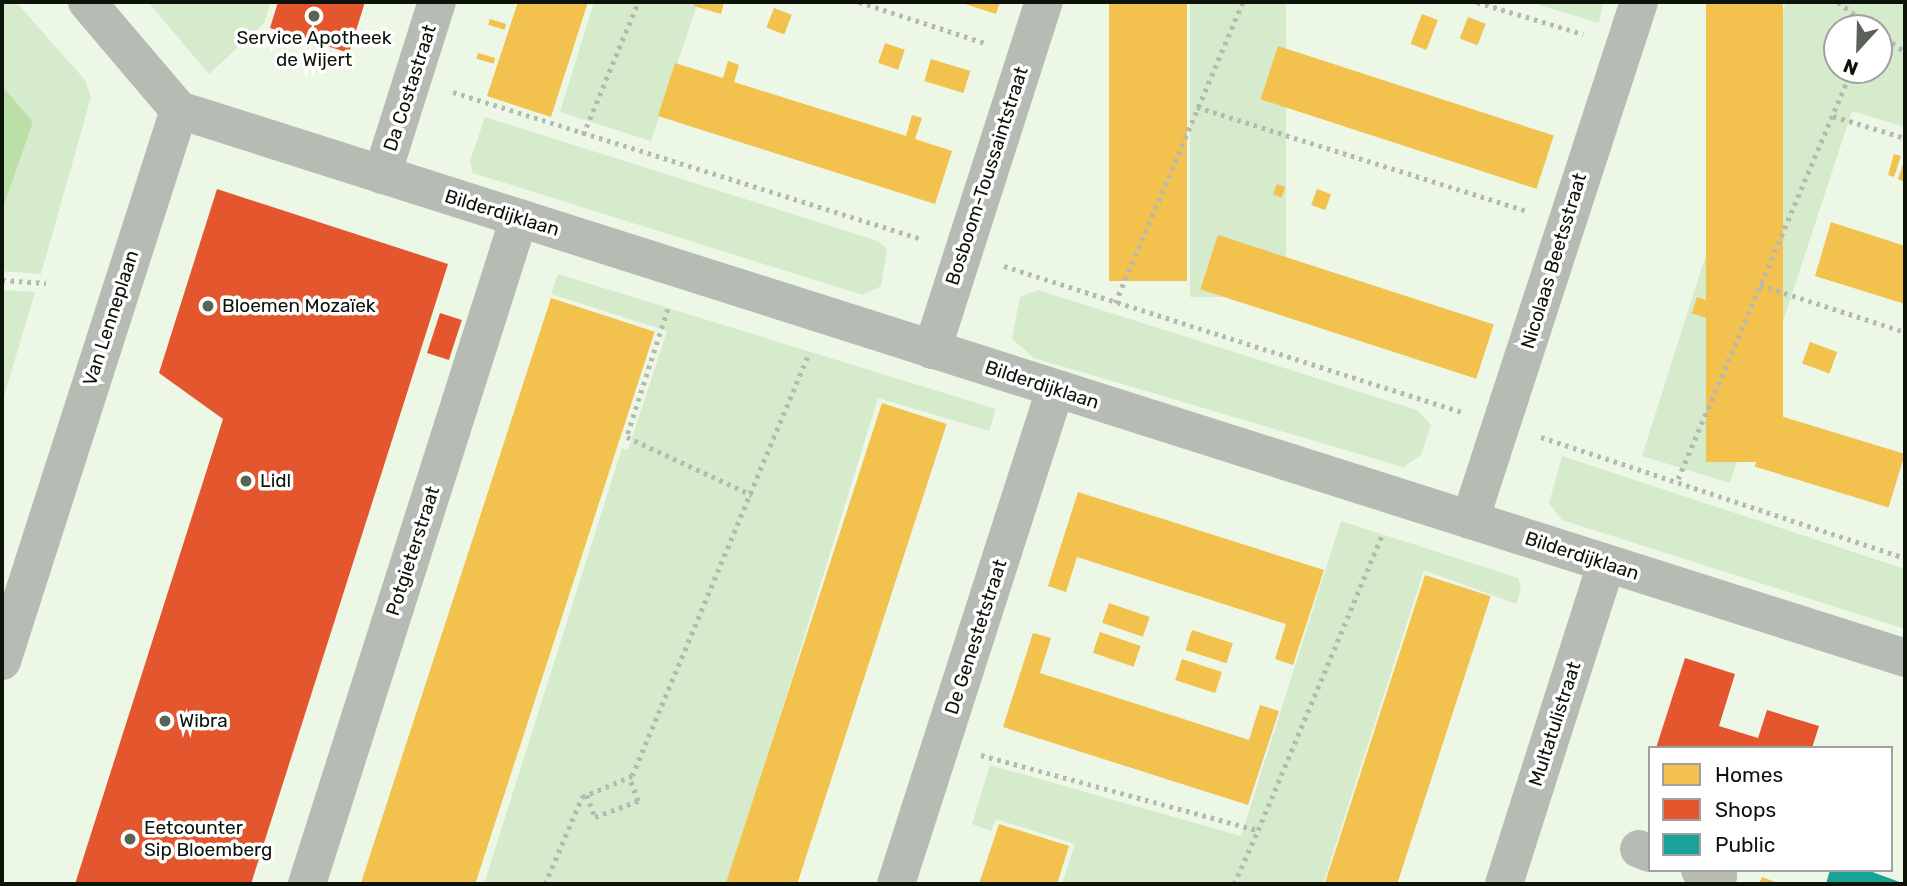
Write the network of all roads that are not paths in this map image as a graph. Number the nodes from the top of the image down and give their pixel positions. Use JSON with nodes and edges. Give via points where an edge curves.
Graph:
{"nodes":[{"id":1,"x":87,"y":2,"type":"edge"},
{"id":2,"x":438,"y":2,"type":"edge"},
{"id":3,"x":1044,"y":2,"type":"edge"},
{"id":4,"x":1639,"y":2,"type":"edge"},
{"id":5,"x":179,"y":110,"type":"junction"},
{"id":6,"x":382,"y":175,"type":"junction"},
{"id":7,"x":519,"y":218,"type":"junction"},
{"id":8,"x":932,"y":350,"type":"junction"},
{"id":9,"x":1055,"y":390,"type":"junction"},
{"id":10,"x":1470,"y":520,"type":"junction"},
{"id":11,"x":1606,"y":564,"type":"junction"},
{"id":12,"x":1905,"y":658,"type":"edge"},
{"id":13,"x":2,"y":661,"type":"edge"},
{"id":14,"x":1706,"y":872,"type":"edge"},
{"id":15,"x":307,"y":884,"type":"edge"},
{"id":16,"x":896,"y":884,"type":"edge"},
{"id":17,"x":1504,"y":884,"type":"edge"},
{"id":18,"x":1716,"y":884,"type":"edge"}],
"edges":[{"from":1,"to":5,"type":"street"},
{"from":2,"to":6,"type":"street","name":"Da Costastraat"},
{"from":3,"to":8,"type":"street","name":"Bosboom-Toussaintstraat"},
{"from":4,"to":10,"type":"street","name":"Nicolaas Beetsstraat"},
{"from":5,"to":6,"type":"street","name":"Bilderdijklaan"},
{"from":5,"to":13,"type":"street","name":"Van Lenneplaan"},
{"from":6,"to":7,"type":"street","name":"Bilderdijklaan"},
{"from":7,"to":8,"type":"street","name":"Bilderdijklaan"},
{"from":7,"to":15,"type":"street","name":"Potgieterstraat"},
{"from":8,"to":9,"type":"street","name":"Bilderdijklaan"},
{"from":9,"to":10,"type":"street","name":"Bilderdijklaan"},
{"from":9,"to":16,"type":"street","name":"De Genestetstraat"},
{"from":10,"to":11,"type":"street","name":"Bilderdijklaan"},
{"from":11,"to":12,"type":"street","name":"Bilderdijklaan"},
{"from":11,"to":17,"type":"street","name":"Multatulistraat"},
{"from":14,"to":18,"type":"street","via":[[1718,876]]}]}
